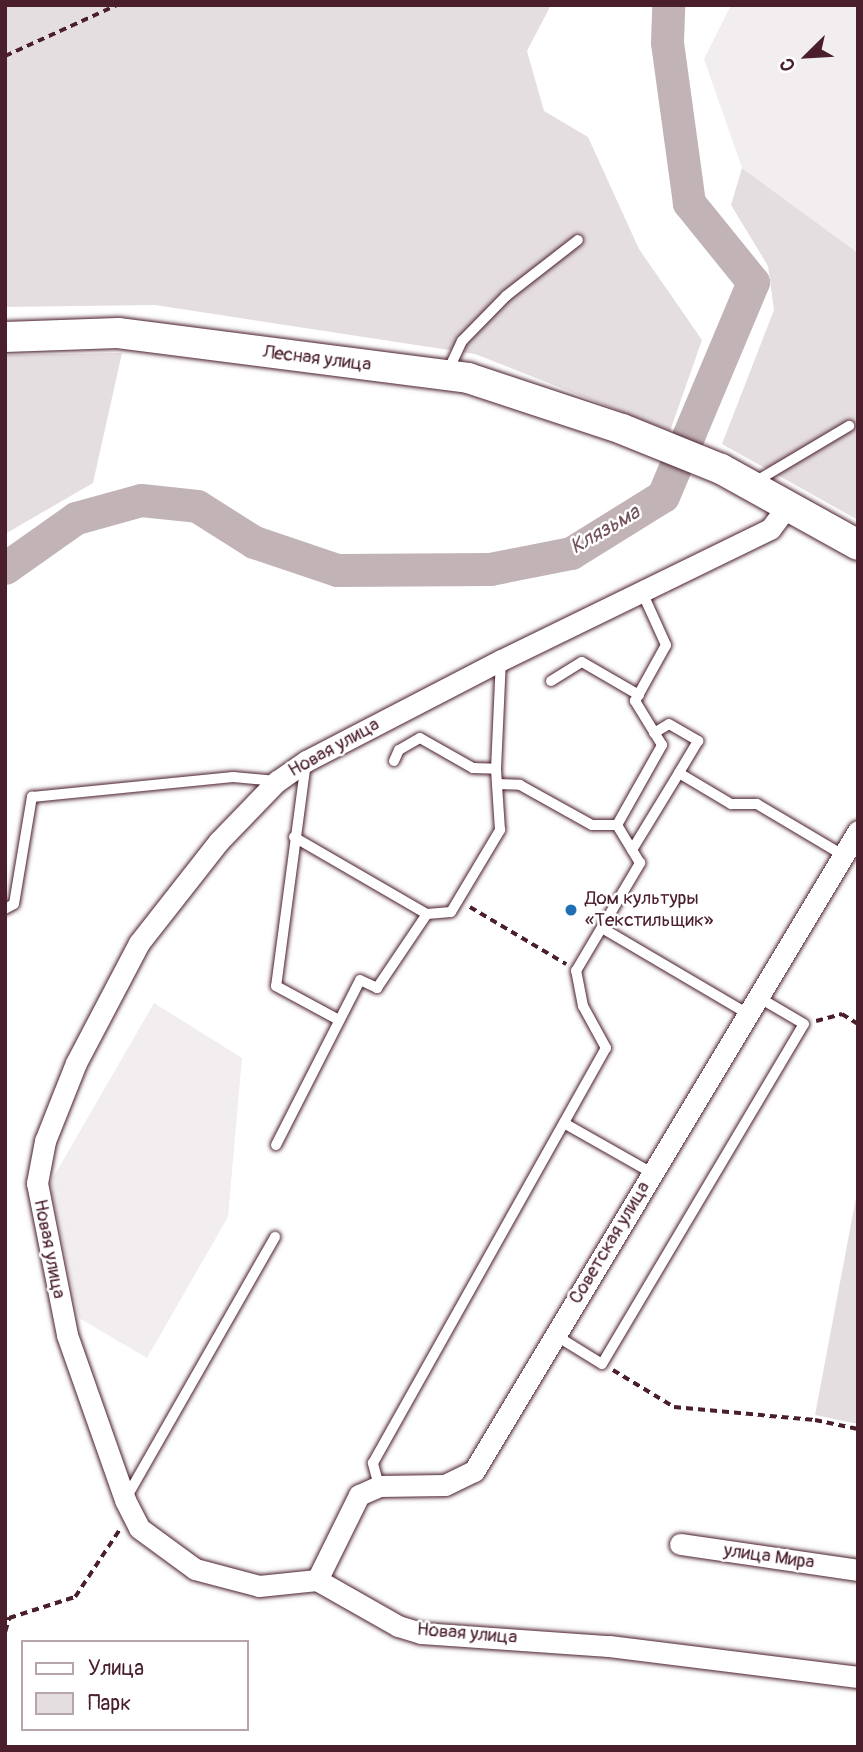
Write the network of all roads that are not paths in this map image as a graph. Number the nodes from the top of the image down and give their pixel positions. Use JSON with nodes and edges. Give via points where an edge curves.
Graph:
{"nodes":[{"id":1,"x":578,"y":240,"type":"dead end"},
{"id":2,"x":5,"y":337,"type":"edge"},
{"id":3,"x":446,"y":376,"type":"junction"},
{"id":4,"x":849,"y":426,"type":"dead end"},
{"id":5,"x":750,"y":484,"type":"junction"},
{"id":6,"x":789,"y":504,"type":"junction"},
{"id":7,"x":858,"y":545,"type":"edge"},
{"id":8,"x":642,"y":592,"type":"junction"},
{"id":9,"x":501,"y":660,"type":"junction"},
{"id":10,"x":551,"y":681,"type":"dead end"},
{"id":11,"x":639,"y":695,"type":"junction"},
{"id":12,"x":654,"y":733,"type":"junction"},
{"id":13,"x":306,"y":761,"type":"junction"},
{"id":14,"x":394,"y":761,"type":"dead end"},
{"id":15,"x":496,"y":769,"type":"junction"},
{"id":16,"x":679,"y":773,"type":"junction"},
{"id":17,"x":277,"y":781,"type":"junction"},
{"id":18,"x":497,"y":784,"type":"junction"},
{"id":19,"x":617,"y":825,"type":"junction"},
{"id":20,"x":294,"y":837,"type":"junction"},
{"id":21,"x":853,"y":843,"type":"edge"},
{"id":22,"x":632,"y":850,"type":"junction"},
{"id":23,"x":5,"y":909,"type":"edge"},
{"id":24,"x":427,"y":914,"type":"junction"},
{"id":25,"x":602,"y":928,"type":"junction"},
{"id":26,"x":753,"y":1006,"type":"junction"},
{"id":27,"x":339,"y":1020,"type":"junction"},
{"id":28,"x":564,"y":1123,"type":"junction"},
{"id":29,"x":276,"y":1145,"type":"dead end"},
{"id":30,"x":652,"y":1173,"type":"junction"},
{"id":31,"x":275,"y":1237,"type":"dead end"},
{"id":32,"x":555,"y":1335,"type":"junction"},
{"id":33,"x":379,"y":1486,"type":"junction"},
{"id":34,"x":125,"y":1500,"type":"junction"},
{"id":35,"x":680,"y":1544,"type":"dead end"},
{"id":36,"x":858,"y":1570,"type":"edge"},
{"id":37,"x":317,"y":1580,"type":"junction"},
{"id":38,"x":858,"y":1677,"type":"edge"}],
"edges":[{"from":1,"to":3,"type":"lane","via":[[506,296],[461,341],[458,357]]},
{"from":2,"to":3,"type":"street","name":"Лесная улица","via":[[118,333]]},
{"from":3,"to":5,"type":"street","name":"Лесная улица","via":[[468,378],[622,429]]},
{"from":4,"to":5,"type":"lane"},
{"from":5,"to":6,"type":"street","name":"Лесная улица"},
{"from":6,"to":7,"type":"street","name":"Лесная улица"},
{"from":6,"to":8,"type":"street","name":"Новая улица","via":[[770,529]]},
{"from":8,"to":9,"type":"street","name":"Новая улица"},
{"from":8,"to":11,"type":"lane","via":[[666,645]]},
{"from":9,"to":13,"type":"street","name":"Новая улица"},
{"from":9,"to":15,"type":"lane"},
{"from":10,"to":11,"type":"lane","via":[[582,663]]},
{"from":11,"to":12,"type":"lane","via":[[635,701]]},
{"from":12,"to":16,"type":"lane","via":[[669,724],[698,741]]},
{"from":12,"to":19,"type":"lane","via":[[662,745]]},
{"from":13,"to":17,"type":"street","name":"Новая улица"},
{"from":13,"to":20,"type":"lane"},
{"from":14,"to":15,"type":"lane","via":[[400,750],[420,738],[473,768]]},
{"from":15,"to":18,"type":"lane"},
{"from":16,"to":21,"type":"lane","via":[[731,804],[757,804]]},
{"from":16,"to":22,"type":"lane"},
{"from":17,"to":23,"type":"lane","via":[[233,777],[32,797],[14,904]]},
{"from":17,"to":34,"type":"street","name":"Новая улица","via":[[219,841],[139,943],[76,1063],[45,1141],[37,1183],[61,1309],[90,1411]]},
{"from":18,"to":19,"type":"lane","via":[[520,785],[592,825]]},
{"from":18,"to":24,"type":"lane","via":[[500,830],[451,912]]},
{"from":19,"to":22,"type":"lane"},
{"from":20,"to":24,"type":"lane"},
{"from":20,"to":27,"type":"lane","via":[[276,986]]},
{"from":21,"to":26,"type":"street","name":"Советская улица"},
{"from":22,"to":25,"type":"lane","via":[[640,863]]},
{"from":24,"to":27,"type":"lane","via":[[377,988],[360,980]]},
{"from":25,"to":26,"type":"lane"},
{"from":25,"to":28,"type":"lane","via":[[576,971],[583,1006],[606,1048]]},
{"from":26,"to":30,"type":"street","name":"Советская улица"},
{"from":26,"to":32,"type":"lane","via":[[804,1024],[602,1364]]},
{"from":27,"to":29,"type":"lane"},
{"from":28,"to":30,"type":"lane"},
{"from":28,"to":33,"type":"lane","via":[[373,1463]]},
{"from":30,"to":32,"type":"street","name":"Советская улица"},
{"from":31,"to":34,"type":"lane"},
{"from":32,"to":33,"type":"street","name":"Советская улица","via":[[474,1471],[444,1485]]},
{"from":33,"to":37,"type":"street","via":[[359,1495]]},
{"from":34,"to":37,"type":"street","name":"Новая улица","via":[[139,1528],[195,1569],[259,1586]]},
{"from":35,"to":36,"type":"street","name":"улица Мира"},
{"from":37,"to":38,"type":"street","name":"Новая улица","via":[[398,1626],[421,1633],[610,1646]]}]}
